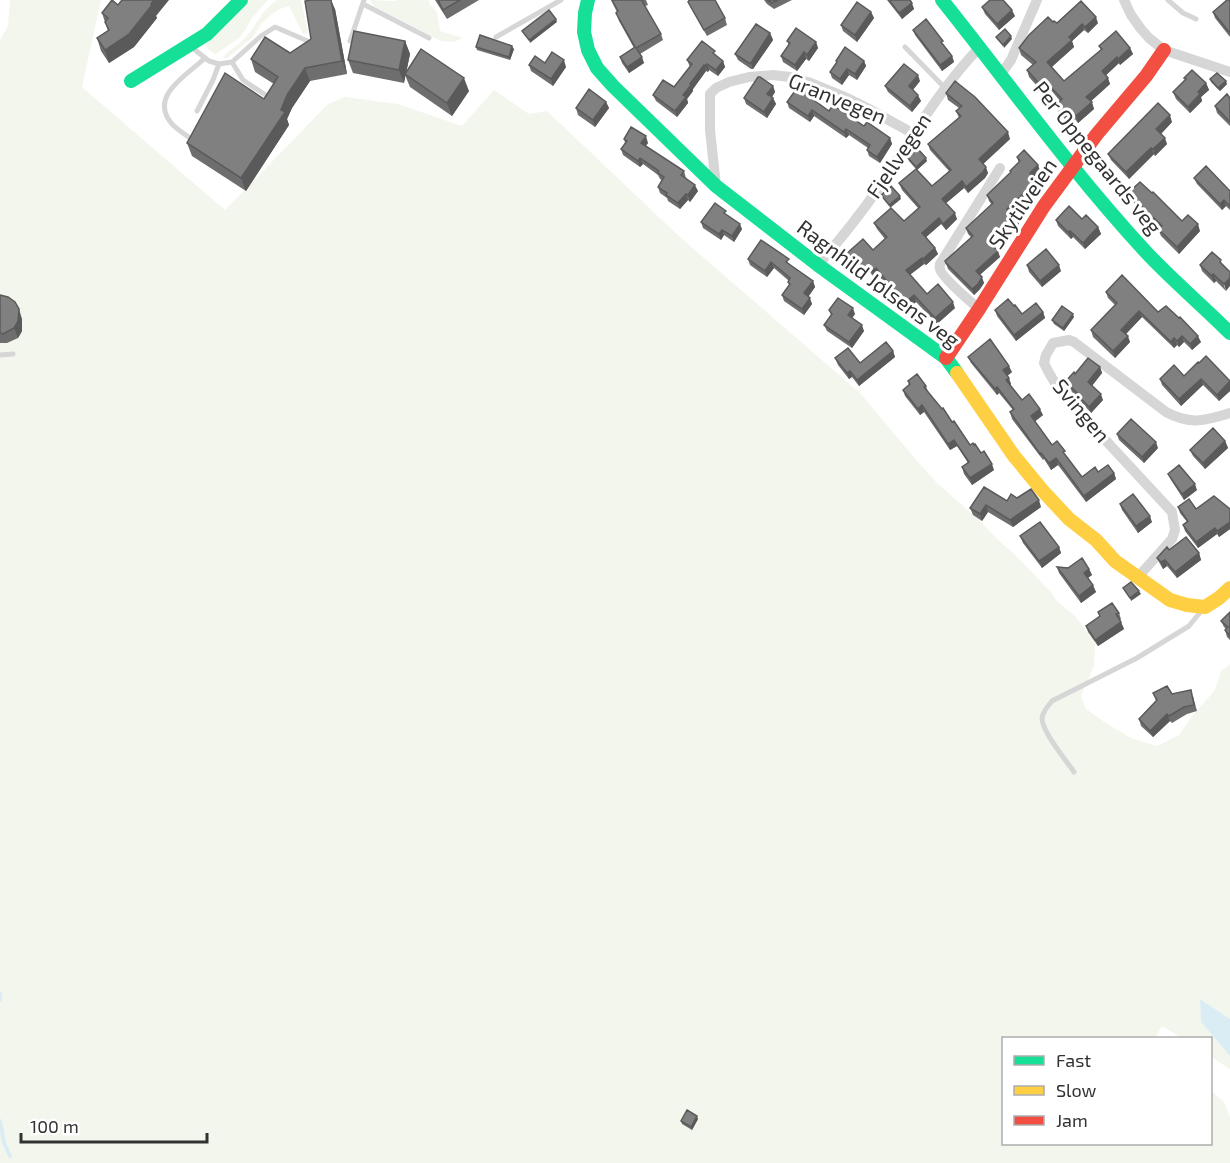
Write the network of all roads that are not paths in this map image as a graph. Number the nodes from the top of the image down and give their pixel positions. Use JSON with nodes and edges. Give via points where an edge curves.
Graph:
{"nodes":[{"id":1,"x":241,"y":0,"type":"edge"},
{"id":2,"x":561,"y":0,"type":"edge"},
{"id":3,"x":588,"y":0,"type":"edge"},
{"id":4,"x":942,"y":0,"type":"edge"},
{"id":5,"x":1037,"y":0,"type":"edge"},
{"id":6,"x":1124,"y":0,"type":"edge"},
{"id":7,"x":1168,"y":0,"type":"edge"},
{"id":8,"x":363,"y":2,"type":"edge"},
{"id":9,"x":1196,"y":19,"type":"dead end"},
{"id":10,"x":496,"y":37,"type":"dead end"},
{"id":11,"x":429,"y":38,"type":"dead end"},
{"id":12,"x":350,"y":41,"type":"edge"},
{"id":13,"x":310,"y":42,"type":"edge"},
{"id":14,"x":189,"y":45,"type":"junction"},
{"id":15,"x":905,"y":47,"type":"dead end"},
{"id":16,"x":980,"y":47,"type":"junction"},
{"id":17,"x":1164,"y":50,"type":"junction"},
{"id":18,"x":205,"y":58,"type":"junction"},
{"id":19,"x":232,"y":62,"type":"junction"},
{"id":20,"x":219,"y":64,"type":"junction"},
{"id":21,"x":1230,"y":72,"type":"edge"},
{"id":22,"x":1001,"y":74,"type":"junction"},
{"id":23,"x":131,"y":81,"type":"dead end"},
{"id":24,"x":945,"y":88,"type":"junction"},
{"id":25,"x":267,"y":96,"type":"edge"},
{"id":26,"x":197,"y":111,"type":"dead end"},
{"id":27,"x":914,"y":134,"type":"junction"},
{"id":28,"x":193,"y":140,"type":"edge"},
{"id":29,"x":1073,"y":166,"type":"junction"},
{"id":30,"x":1000,"y":168,"type":"dead end"},
{"id":31,"x":716,"y":186,"type":"junction"},
{"id":32,"x":818,"y":265,"type":"junction"},
{"id":33,"x":979,"y":309,"type":"junction"},
{"id":34,"x":1230,"y":333,"type":"edge"},
{"id":35,"x":13,"y":354,"type":"dead end"},
{"id":36,"x":0,"y":355,"type":"edge"},
{"id":37,"x":946,"y":358,"type":"junction"},
{"id":38,"x":1230,"y":413,"type":"edge"},
{"id":39,"x":1137,"y":578,"type":"junction"},
{"id":40,"x":1230,"y":588,"type":"edge"},
{"id":41,"x":1205,"y":607,"type":"junction"},
{"id":42,"x":1074,"y":772,"type":"dead end"}],
"edges":[{"from":1,"to":14,"type":"street","via":[[207,34]]},
{"from":2,"to":10,"type":"lane"},
{"from":3,"to":31,"type":"street","name":"Ragnhild Jølsens veg","via":[[584,32],[597,68]]},
{"from":4,"to":16,"type":"street","name":"Per Oppegaards veg"},
{"from":5,"to":22,"type":"street"},
{"from":6,"to":17,"type":"street","via":[[1141,29]]},
{"from":7,"to":9,"type":"lane"},
{"from":8,"to":11,"type":"lane"},
{"from":8,"to":12,"type":"lane"},
{"from":13,"to":19,"type":"lane","via":[[275,27]]},
{"from":14,"to":18,"type":"lane"},
{"from":14,"to":23,"type":"street"},
{"from":15,"to":24,"type":"lane"},
{"from":16,"to":22,"type":"street","name":"Per Oppegaards veg"},
{"from":16,"to":24,"type":"street","name":"Fjellvegen"},
{"from":17,"to":21,"type":"street"},
{"from":17,"to":29,"type":"street","name":"Skytilveien"},
{"from":18,"to":20,"type":"lane"},
{"from":18,"to":28,"type":"lane","via":[[174,85],[164,104],[175,127]]},
{"from":19,"to":20,"type":"lane"},
{"from":19,"to":25,"type":"lane","via":[[243,80]]},
{"from":20,"to":26,"type":"lane"},
{"from":22,"to":29,"type":"street","name":"Per Oppegaards veg"},
{"from":24,"to":27,"type":"street","name":"Fjellvegen"},
{"from":27,"to":31,"type":"street","name":"Granvegen","via":[[808,82],[772,75],[729,82],[710,94]]},
{"from":27,"to":32,"type":"street","name":"Fjellvegen","via":[[866,206]]},
{"from":29,"to":33,"type":"street","name":"Skytilveien"},
{"from":29,"to":34,"type":"street","name":"Per Oppegaards veg","via":[[1152,259]]},
{"from":30,"to":33,"type":"street","via":[[940,264],[942,273]]},
{"from":31,"to":32,"type":"street","name":"Ragnhild Jølsens veg"},
{"from":32,"to":37,"type":"street","name":"Ragnhild Jølsens veg"},
{"from":33,"to":37,"type":"street","name":"Skytilveien"},
{"from":35,"to":36,"type":"lane"},
{"from":37,"to":39,"type":"street","name":"Ragnhild Jølsens veg","via":[[1042,490]]},
{"from":38,"to":39,"type":"street","name":"Svingen","via":[[1196,422],[1176,417],[1074,342],[1061,340],[1049,348],[1044,363],[1059,390],[1172,512],[1172,539]]},
{"from":39,"to":41,"type":"street","name":"Ragnhild Jølsens veg","via":[[1170,600]]},
{"from":40,"to":41,"type":"street"},
{"from":41,"to":42,"type":"lane","via":[[1189,626],[1137,658],[1052,701],[1046,708],[1042,717],[1044,729]]}]}
